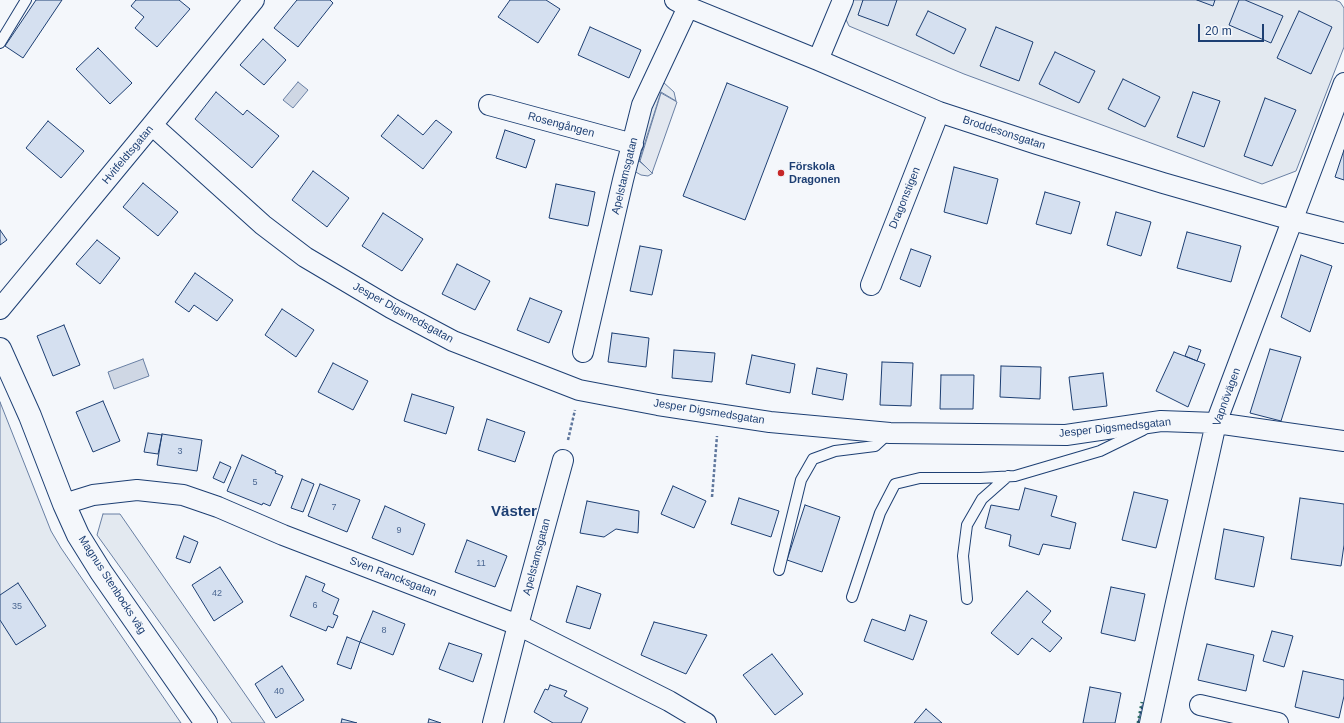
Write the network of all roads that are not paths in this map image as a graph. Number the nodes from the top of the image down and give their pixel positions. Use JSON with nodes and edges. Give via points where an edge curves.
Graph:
{"nodes":[{"id":1,"x":26,"y":0,"type":"edge"},
{"id":2,"x":254,"y":0,"type":"edge"},
{"id":3,"x":843,"y":0,"type":"edge"},
{"id":4,"x":681,"y":3,"type":"edge"},
{"id":5,"x":0,"y":43,"type":"edge"},
{"id":6,"x":818,"y":60,"type":"junction"},
{"id":7,"x":1344,"y":83,"type":"edge"},
{"id":8,"x":489,"y":105,"type":"dead end"},
{"id":9,"x":940,"y":112,"type":"junction"},
{"id":10,"x":152,"y":126,"type":"junction"},
{"id":11,"x":632,"y":144,"type":"junction"},
{"id":12,"x":1292,"y":220,"type":"junction"},
{"id":13,"x":1344,"y":233,"type":"edge"},
{"id":14,"x":871,"y":285,"type":"dead end"},
{"id":15,"x":0,"y":309,"type":"edge"},
{"id":16,"x":0,"y":349,"type":"edge"},
{"id":17,"x":584,"y":352,"type":"dead end"},
{"id":18,"x":1161,"y":421,"type":"junction"},
{"id":19,"x":1216,"y":423,"type":"junction"},
{"id":20,"x":890,"y":433,"type":"junction"},
{"id":21,"x":1344,"y":441,"type":"edge"},
{"id":22,"x":563,"y":460,"type":"road end"},
{"id":23,"x":1008,"y":476,"type":"junction"},
{"id":24,"x":64,"y":504,"type":"junction"},
{"id":25,"x":779,"y":570,"type":"dead end"},
{"id":26,"x":852,"y":597,"type":"dead end"},
{"id":27,"x":967,"y":599,"type":"dead end"},
{"id":28,"x":518,"y":625,"type":"junction"},
{"id":29,"x":1200,"y":705,"type":"dead end"},
{"id":30,"x":206,"y":723,"type":"edge"},
{"id":31,"x":493,"y":723,"type":"edge"},
{"id":32,"x":706,"y":723,"type":"edge"},
{"id":33,"x":1150,"y":723,"type":"edge"},
{"id":34,"x":1278,"y":723,"type":"edge"}],
"edges":[{"from":1,"to":5,"type":"lane"},
{"from":2,"to":10,"type":"street","name":"Hvitfeldtsgatan"},
{"from":3,"to":6,"type":"street"},
{"from":4,"to":6,"type":"street","name":"Broddesonsgatan"},
{"from":4,"to":11,"type":"street","name":"Apelstamsgatan","via":[[642,105]]},
{"from":6,"to":9,"type":"street","name":"Broddesonsgatan"},
{"from":7,"to":12,"type":"street","name":"Vapnövägen"},
{"from":8,"to":11,"type":"street","name":"Rosengången"},
{"from":9,"to":12,"type":"street","name":"Broddesonsgatan","via":[[1044,147]]},
{"from":9,"to":14,"type":"street","name":"Dragonstigen"},
{"from":10,"to":15,"type":"street","name":"Hvitfeldtsgatan"},
{"from":10,"to":20,"type":"street","name":"Jesper Digsmedsgatan","via":[[263,225],[305,257],[453,341],[579,390],[770,422]]},
{"from":11,"to":17,"type":"street","name":"Apelstamsgatan"},
{"from":12,"to":13,"type":"street","name":"Broddesonsgatan"},
{"from":12,"to":19,"type":"street","name":"Vapnövägen"},
{"from":16,"to":24,"type":"street","name":"Magnus Stenbocks väg","via":[[30,416]]},
{"from":18,"to":19,"type":"street","name":"Jesper Digsmedsgatan"},
{"from":18,"to":20,"type":"street","name":"Jesper Digsmedsgatan","via":[[1066,435]]},
{"from":18,"to":23,"type":"lane","via":[[1100,451]]},
{"from":19,"to":21,"type":"street","name":"Jesper Digsmedsgatan"},
{"from":19,"to":33,"type":"street","name":"Vapnövägen"},
{"from":20,"to":25,"type":"lane","via":[[875,446],[835,451],[813,459],[801,480]]},
{"from":22,"to":28,"type":"street","name":"Apelstamsgatan"},
{"from":23,"to":26,"type":"lane","via":[[920,478],[895,484],[880,513]]},
{"from":23,"to":27,"type":"lane","via":[[982,499],[967,526],[963,556]]},
{"from":24,"to":28,"type":"street","name":"Sven Rancksgatan","via":[[92,495],[136,490],[183,496],[218,507],[283,535]]},
{"from":24,"to":30,"type":"street","name":"Magnus Stenbocks väg","via":[[78,535],[101,572]]},
{"from":28,"to":31,"type":"street","name":"Apelstamsgatan"},
{"from":28,"to":32,"type":"street","name":"Sven Rancksgatan"},
{"from":29,"to":34,"type":"street"}]}
